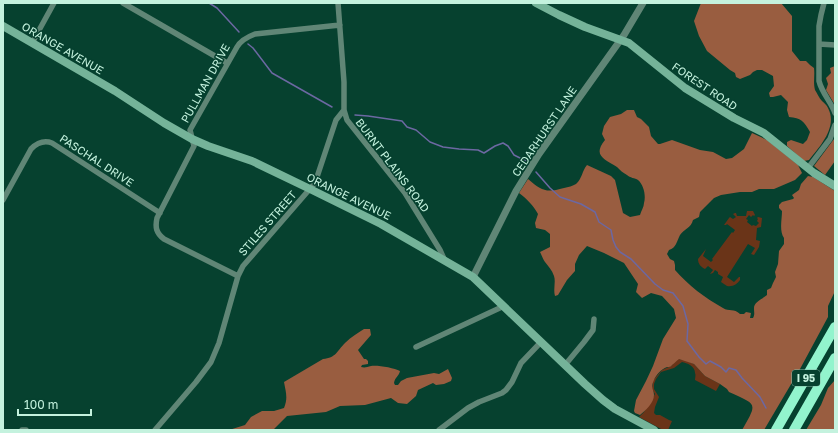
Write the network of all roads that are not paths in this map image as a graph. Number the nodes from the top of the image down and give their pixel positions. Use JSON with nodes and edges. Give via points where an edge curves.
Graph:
{"nodes":[{"id":1,"x":54,"y":3,"type":"edge"},
{"id":2,"x":123,"y":3,"type":"edge"},
{"id":3,"x":338,"y":3,"type":"edge"},
{"id":4,"x":536,"y":3,"type":"edge"},
{"id":5,"x":643,"y":3,"type":"edge"},
{"id":6,"x":824,"y":3,"type":"edge"},
{"id":7,"x":340,"y":25,"type":"junction"},
{"id":8,"x":3,"y":26,"type":"edge"},
{"id":9,"x":621,"y":40,"type":"junction"},
{"id":10,"x":32,"y":42,"type":"junction"},
{"id":11,"x":819,"y":44,"type":"junction"},
{"id":12,"x":835,"y":44,"type":"edge"},
{"id":13,"x":227,"y":63,"type":"junction"},
{"id":14,"x":344,"y":110,"type":"junction"},
{"id":15,"x":835,"y":113,"type":"edge"},
{"id":16,"x":835,"y":125,"type":"edge"},
{"id":17,"x":192,"y":139,"type":"junction"},
{"id":18,"x":808,"y":168,"type":"junction"},
{"id":19,"x":835,"y":186,"type":"edge"},
{"id":20,"x":310,"y":189,"type":"junction"},
{"id":21,"x":3,"y":200,"type":"edge"},
{"id":22,"x":160,"y":213,"type":"junction"},
{"id":23,"x":445,"y":261,"type":"junction"},
{"id":24,"x":238,"y":276,"type":"junction"},
{"id":25,"x":474,"y":277,"type":"junction"},
{"id":26,"x":504,"y":306,"type":"junction"},
{"id":27,"x":594,"y":319,"type":"dead end"},
{"id":28,"x":835,"y":327,"type":"edge"},
{"id":29,"x":542,"y":342,"type":"junction"},
{"id":30,"x":416,"y":347,"type":"dead end"},
{"id":31,"x":835,"y":358,"type":"edge"},
{"id":32,"x":565,"y":365,"type":"junction"},
{"id":33,"x":442,"y":429,"type":"edge"},
{"id":34,"x":22,"y":430,"type":"edge"},
{"id":35,"x":26,"y":430,"type":"edge"},
{"id":36,"x":155,"y":430,"type":"edge"},
{"id":37,"x":654,"y":430,"type":"edge"},
{"id":38,"x":776,"y":430,"type":"edge"},
{"id":39,"x":794,"y":430,"type":"edge"}],
"edges":[{"from":1,"to":10,"type":"street"},
{"from":2,"to":13,"type":"street"},
{"from":3,"to":7,"type":"street","name":"BURNT PLAINS ROAD"},
{"from":4,"to":9,"type":"main road","name":"FOREST ROAD","via":[[585,27]]},
{"from":5,"to":9,"type":"street","name":"CEDARHURST LANE"},
{"from":6,"to":11,"type":"street"},
{"from":7,"to":13,"type":"street","name":"PULLMAN DRIVE","via":[[249,36],[239,43]]},
{"from":7,"to":14,"type":"street","name":"BURNT PLAINS ROAD"},
{"from":8,"to":10,"type":"main road","name":"ORANGE AVENUE"},
{"from":9,"to":18,"type":"main road","name":"FOREST ROAD","via":[[629,43],[685,88],[764,133]]},
{"from":9,"to":25,"type":"street","name":"CEDARHURST LANE","via":[[553,134],[516,191]]},
{"from":10,"to":17,"type":"main road","name":"ORANGE AVENUE"},
{"from":11,"to":12,"type":"street"},
{"from":11,"to":15,"type":"street","via":[[820,84]]},
{"from":13,"to":17,"type":"street","name":"PULLMAN DRIVE","via":[[190,130]]},
{"from":14,"to":20,"type":"street","name":"STILES STREET","via":[[336,120],[315,183]]},
{"from":14,"to":23,"type":"street","name":"BURNT PLAINS ROAD","via":[[349,122],[405,194]]},
{"from":16,"to":18,"type":"street","via":[[830,139]]},
{"from":17,"to":20,"type":"main road","name":"ORANGE AVENUE","via":[[252,161]]},
{"from":17,"to":22,"type":"street","name":"PULLMAN DRIVE","via":[[194,146]]},
{"from":18,"to":19,"type":"main road","name":"FOREST ROAD"},
{"from":20,"to":23,"type":"main road","name":"ORANGE AVENUE","via":[[381,224]]},
{"from":20,"to":24,"type":"street","name":"STILES STREET","via":[[248,259]]},
{"from":21,"to":22,"type":"street","name":"PASCHAL DRIVE","via":[[31,149],[37,144],[47,142]]},
{"from":22,"to":24,"type":"street","name":"PULLMAN DRIVE","via":[[156,229],[162,237]]},
{"from":23,"to":25,"type":"main road","name":"ORANGE AVENUE"},
{"from":24,"to":36,"type":"street","name":"STILES STREET","via":[[219,344],[211,362]]},
{"from":25,"to":26,"type":"main road","name":"ORANGE AVENUE"},
{"from":26,"to":29,"type":"main road","name":"ORANGE AVENUE"},
{"from":26,"to":30,"type":"street"},
{"from":27,"to":32,"type":"street","via":[[593,330]]},
{"from":28,"to":38,"type":"highway","number":"I 95"},
{"from":29,"to":32,"type":"main road","name":"ORANGE AVENUE"},
{"from":29,"to":33,"type":"street","via":[[521,363],[506,390],[468,408]]},
{"from":31,"to":39,"type":"highway","number":"I 95"},
{"from":32,"to":37,"type":"main road","name":"ORANGE AVENUE","via":[[609,405]]},
{"from":34,"to":35,"type":"street"}]}
